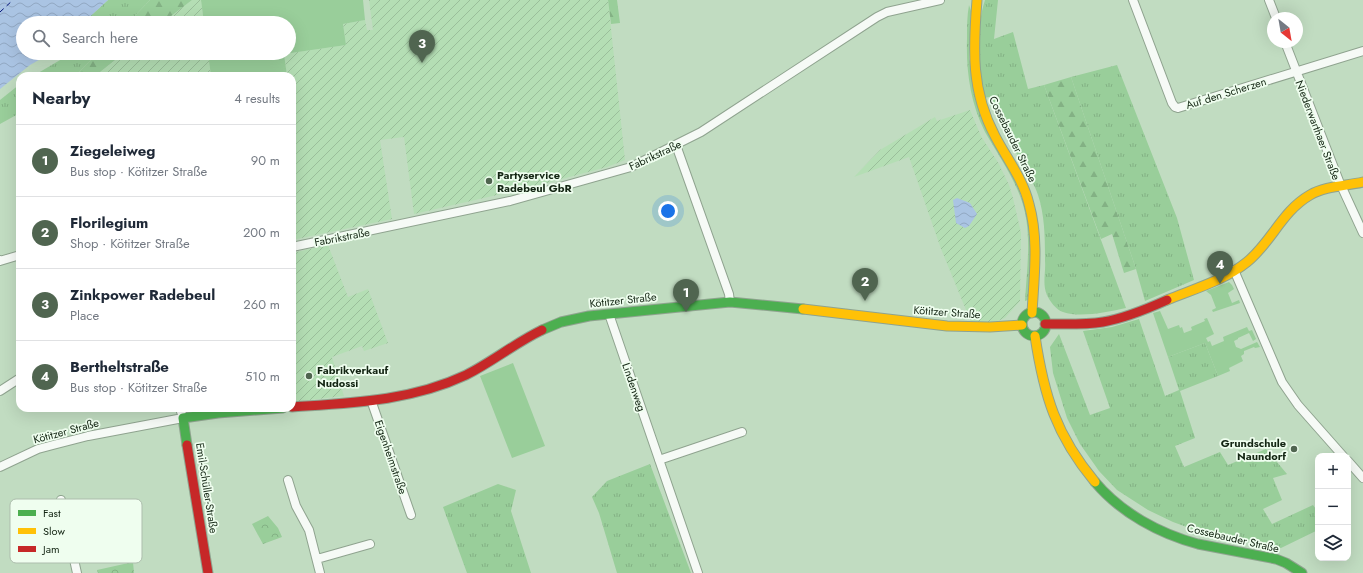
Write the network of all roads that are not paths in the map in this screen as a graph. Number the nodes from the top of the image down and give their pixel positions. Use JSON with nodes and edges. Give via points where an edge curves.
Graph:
{"nodes":[{"id":1,"x":940,"y":0,"type":"edge"},
{"id":2,"x":977,"y":0,"type":"edge"},
{"id":3,"x":1133,"y":0,"type":"edge"},
{"id":4,"x":1269,"y":0,"type":"edge"},
{"id":5,"x":1274,"y":12,"type":"edge"},
{"id":6,"x":1287,"y":48,"type":"edge"},
{"id":7,"x":1363,"y":51,"type":"edge"},
{"id":8,"x":1296,"y":72,"type":"junction"},
{"id":9,"x":676,"y":145,"type":"junction"},
{"id":10,"x":1363,"y":182,"type":"edge"},
{"id":11,"x":1341,"y":187,"type":"junction"},
{"id":12,"x":1363,"y":232,"type":"edge"},
{"id":13,"x":296,"y":247,"type":"edge"},
{"id":14,"x":16,"y":256,"type":"edge"},
{"id":15,"x":0,"y":260,"type":"edge"},
{"id":16,"x":1234,"y":270,"type":"junction"},
{"id":17,"x":730,"y":302,"type":"junction"},
{"id":18,"x":1032,"y":313,"type":"junction"},
{"id":19,"x":608,"y":314,"type":"junction"},
{"id":20,"x":1045,"y":324,"type":"junction"},
{"id":21,"x":1022,"y":325,"type":"junction"},
{"id":22,"x":1035,"y":336,"type":"junction"},
{"id":23,"x":16,"y":381,"type":"edge"},
{"id":24,"x":0,"y":391,"type":"edge"},
{"id":25,"x":371,"y":400,"type":"junction"},
{"id":26,"x":296,"y":407,"type":"edge"},
{"id":27,"x":181,"y":412,"type":"edge"},
{"id":28,"x":231,"y":412,"type":"edge"},
{"id":29,"x":183,"y":418,"type":"junction"},
{"id":30,"x":742,"y":432,"type":"dead end"},
{"id":31,"x":1340,"y":453,"type":"edge"},
{"id":32,"x":659,"y":460,"type":"junction"},
{"id":33,"x":1351,"y":464,"type":"edge"},
{"id":34,"x":0,"y":467,"type":"edge"},
{"id":35,"x":1363,"y":478,"type":"edge"},
{"id":36,"x":288,"y":480,"type":"dead end"},
{"id":37,"x":411,"y":514,"type":"dead end"},
{"id":38,"x":370,"y":544,"type":"dead end"},
{"id":39,"x":318,"y":559,"type":"junction"},
{"id":40,"x":75,"y":563,"type":"edge"},
{"id":41,"x":77,"y":573,"type":"edge"},
{"id":42,"x":208,"y":573,"type":"edge"},
{"id":43,"x":320,"y":573,"type":"edge"},
{"id":44,"x":698,"y":573,"type":"edge"},
{"id":45,"x":1302,"y":573,"type":"edge"}],
"edges":[{"from":1,"to":9,"type":"street","name":"Fabrikstraße","via":[[887,12],[877,17],[701,132]]},
{"from":2,"to":18,"type":"street","name":"Cossebauder Straße","via":[[973,53],[978,93],[996,136],[1025,189],[1033,220]]},
{"from":3,"to":8,"type":"street","name":"Auf den Scherzen","via":[[1175,107]]},
{"from":4,"to":5,"type":"street"},
{"from":6,"to":8,"type":"street","name":"Niederwarthaer Straße"},
{"from":7,"to":8,"type":"street","name":"Niederwarthaer Straße"},
{"from":8,"to":11,"type":"street","name":"Niederwarthaer Straße"},
{"from":9,"to":13,"type":"street","name":"Fabrikstraße","via":[[631,167],[568,185]]},
{"from":9,"to":17,"type":"street"},
{"from":10,"to":11,"type":"street"},
{"from":11,"to":12,"type":"street","name":"Niederwarthaer Straße"},
{"from":11,"to":16,"type":"street","via":[[1318,192],[1296,204],[1262,248]]},
{"from":14,"to":15,"type":"street"},
{"from":16,"to":20,"type":"street","via":[[1163,302],[1122,317],[1079,324]]},
{"from":16,"to":31,"type":"street","via":[[1282,382],[1298,405]]},
{"from":17,"to":19,"type":"street","name":"Kötitzer Straße"},
{"from":17,"to":21,"type":"street","name":"Kötitzer Straße","via":[[947,326]]},
{"from":18,"to":20,"type":"street","via":[[1041,315]]},
{"from":18,"to":21,"type":"street","via":[[1023,318]]},
{"from":19,"to":25,"type":"street","name":"Kötitzer Straße","via":[[568,320],[546,328],[452,382],[410,395]]},
{"from":19,"to":32,"type":"street","name":"Lindenweg"},
{"from":20,"to":22,"type":"street","via":[[1041,333]]},
{"from":21,"to":22,"type":"street","via":[[1027,334]]},
{"from":22,"to":45,"type":"street","name":"Cossebauder Straße","via":[[1041,374],[1058,426],[1077,461],[1121,508],[1170,535],[1276,559]]},
{"from":23,"to":24,"type":"street"},
{"from":25,"to":26,"type":"street","name":"Kötitzer Straße"},
{"from":25,"to":37,"type":"street","name":"Eigenheimstraße"},
{"from":27,"to":29,"type":"street","name":"Emil-Schüller-Straße"},
{"from":28,"to":29,"type":"street","name":"Kötitzer Straße"},
{"from":29,"to":34,"type":"street","name":"Kötitzer Straße","via":[[88,436],[38,449]]},
{"from":29,"to":42,"type":"street","name":"Emil-Schüller-Straße"},
{"from":30,"to":32,"type":"street"},
{"from":32,"to":44,"type":"street","name":"Lindenweg"},
{"from":33,"to":35,"type":"street"},
{"from":36,"to":39,"type":"street"},
{"from":38,"to":39,"type":"street"},
{"from":39,"to":43,"type":"street"},
{"from":40,"to":41,"type":"street"}]}
